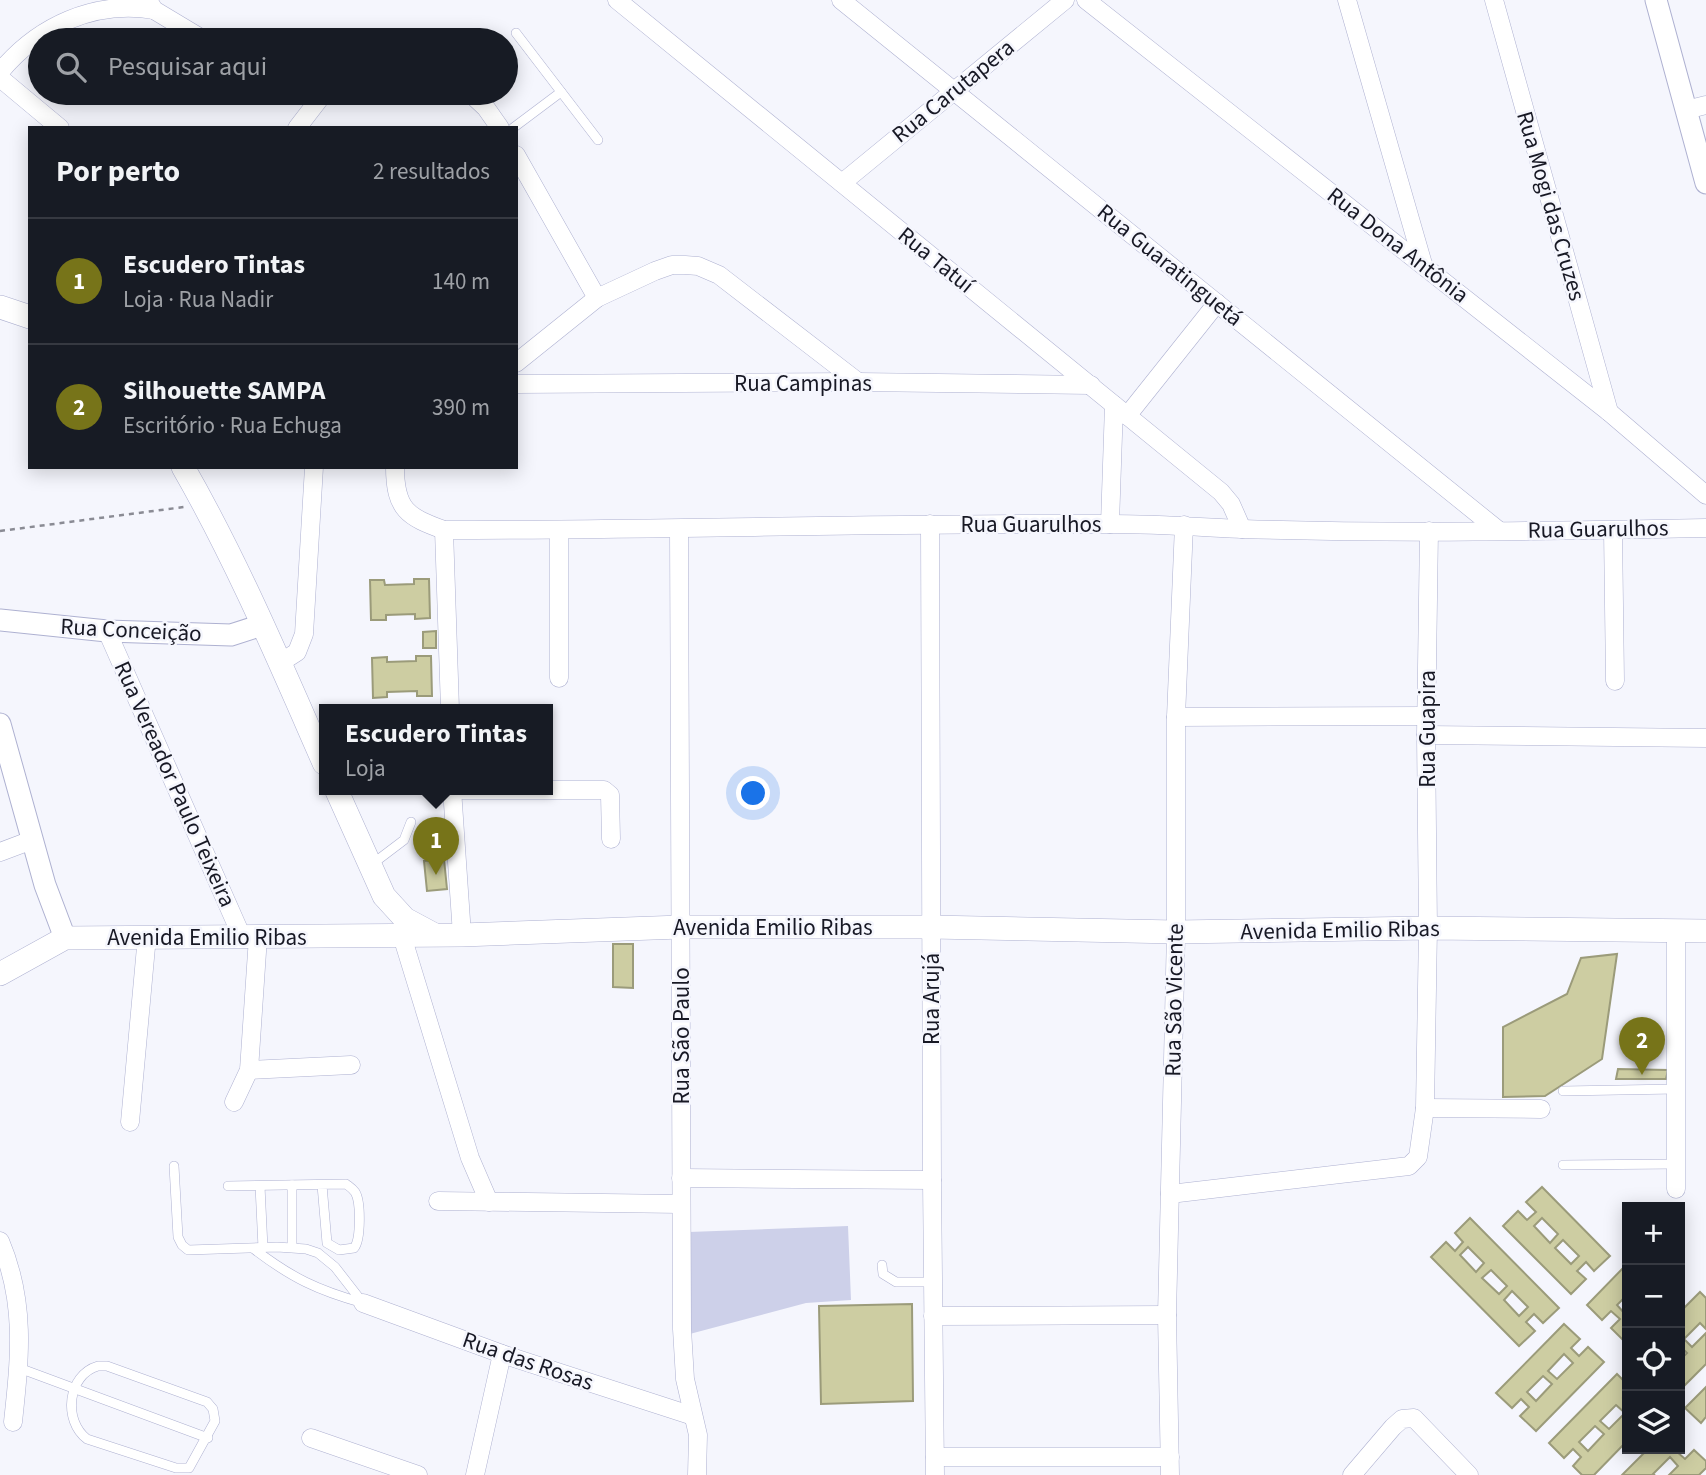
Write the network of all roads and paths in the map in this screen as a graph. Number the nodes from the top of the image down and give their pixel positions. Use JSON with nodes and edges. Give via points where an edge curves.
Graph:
{"nodes":[{"id":1,"x":617,"y":0,"type":"edge"},
{"id":2,"x":841,"y":0,"type":"edge"},
{"id":3,"x":1065,"y":0,"type":"edge"},
{"id":4,"x":1086,"y":0,"type":"edge"},
{"id":5,"x":1347,"y":0,"type":"edge"},
{"id":6,"x":1494,"y":0,"type":"edge"},
{"id":7,"x":1657,"y":0,"type":"edge"},
{"id":8,"x":151,"y":5,"type":"edge"},
{"id":9,"x":54,"y":28,"type":"edge"},
{"id":10,"x":186,"y":28,"type":"edge"},
{"id":11,"x":518,"y":36,"type":"edge"},
{"id":12,"x":28,"y":43,"type":"edge"},
{"id":13,"x":0,"y":72,"type":"edge"},
{"id":14,"x":0,"y":78,"type":"edge"},
{"id":15,"x":953,"y":90,"type":"junction"},
{"id":16,"x":561,"y":92,"type":"junction"},
{"id":17,"x":28,"y":101,"type":"edge"},
{"id":18,"x":32,"y":105,"type":"edge"},
{"id":19,"x":315,"y":105,"type":"edge"},
{"id":20,"x":483,"y":105,"type":"edge"},
{"id":21,"x":1696,"y":108,"type":"edge"},
{"id":22,"x":58,"y":126,"type":"edge"},
{"id":23,"x":299,"y":126,"type":"edge"},
{"id":24,"x":499,"y":126,"type":"edge"},
{"id":25,"x":516,"y":126,"type":"edge"},
{"id":26,"x":598,"y":140,"type":"dead end"},
{"id":27,"x":518,"y":159,"type":"edge"},
{"id":28,"x":842,"y":183,"type":"junction"},
{"id":29,"x":1706,"y":183,"type":"edge"},
{"id":30,"x":1423,"y":264,"type":"junction"},
{"id":31,"x":597,"y":298,"type":"junction"},
{"id":32,"x":1217,"y":303,"type":"junction"},
{"id":33,"x":0,"y":307,"type":"edge"},
{"id":34,"x":28,"y":316,"type":"edge"},
{"id":35,"x":518,"y":361,"type":"edge"},
{"id":36,"x":858,"y":382,"type":"junction"},
{"id":37,"x":518,"y":384,"type":"edge"},
{"id":38,"x":1091,"y":385,"type":"junction"},
{"id":39,"x":1121,"y":411,"type":"junction"},
{"id":40,"x":1609,"y":412,"type":"junction"},
{"id":41,"x":184,"y":469,"type":"edge"},
{"id":42,"x":314,"y":469,"type":"edge"},
{"id":43,"x":395,"y":469,"type":"edge"},
{"id":44,"x":1706,"y":495,"type":"edge"},
{"id":45,"x":204,"y":505,"type":"junction"},
{"id":46,"x":930,"y":524,"type":"junction"},
{"id":47,"x":1110,"y":524,"type":"junction"},
{"id":48,"x":1184,"y":525,"type":"junction"},
{"id":49,"x":1706,"y":528,"type":"edge"},
{"id":50,"x":679,"y":529,"type":"junction"},
{"id":51,"x":1242,"y":529,"type":"junction"},
{"id":52,"x":444,"y":530,"type":"junction"},
{"id":53,"x":559,"y":530,"type":"junction"},
{"id":54,"x":1498,"y":530,"type":"junction"},
{"id":55,"x":1613,"y":530,"type":"junction"},
{"id":56,"x":0,"y":531,"type":"edge"},
{"id":57,"x":1429,"y":531,"type":"junction"},
{"id":58,"x":6,"y":625,"type":"edge"},
{"id":59,"x":262,"y":625,"type":"junction"},
{"id":60,"x":107,"y":631,"type":"junction"},
{"id":61,"x":280,"y":663,"type":"junction"},
{"id":62,"x":559,"y":678,"type":"dead end"},
{"id":63,"x":1615,"y":681,"type":"dead end"},
{"id":64,"x":450,"y":704,"type":"edge"},
{"id":65,"x":1426,"y":716,"type":"junction"},
{"id":66,"x":1176,"y":717,"type":"junction"},
{"id":67,"x":0,"y":724,"type":"edge"},
{"id":68,"x":1426,"y":735,"type":"junction"},
{"id":69,"x":1706,"y":738,"type":"edge"},
{"id":70,"x":319,"y":752,"type":"edge"},
{"id":71,"x":553,"y":790,"type":"edge"},
{"id":72,"x":339,"y":795,"type":"edge"},
{"id":73,"x":452,"y":795,"type":"edge"},
{"id":74,"x":411,"y":822,"type":"dead end"},
{"id":75,"x":611,"y":839,"type":"dead end"},
{"id":76,"x":32,"y":840,"type":"junction"},
{"id":77,"x":0,"y":852,"type":"edge"},
{"id":78,"x":370,"y":866,"type":"junction"},
{"id":79,"x":384,"y":896,"type":"junction"},
{"id":80,"x":681,"y":927,"type":"junction"},
{"id":81,"x":930,"y":927,"type":"junction"},
{"id":82,"x":1428,"y":928,"type":"junction"},
{"id":83,"x":1676,"y":930,"type":"junction"},
{"id":84,"x":1706,"y":931,"type":"edge"},
{"id":85,"x":1176,"y":932,"type":"junction"},
{"id":86,"x":436,"y":935,"type":"junction"},
{"id":87,"x":462,"y":935,"type":"junction"},
{"id":88,"x":147,"y":936,"type":"junction"},
{"id":89,"x":346,"y":936,"type":"junction"},
{"id":90,"x":402,"y":936,"type":"junction"},
{"id":91,"x":250,"y":937,"type":"junction"},
{"id":92,"x":65,"y":938,"type":"junction"},
{"id":93,"x":0,"y":974,"type":"edge"},
{"id":94,"x":351,"y":1065,"type":"dead end"},
{"id":95,"x":249,"y":1070,"type":"junction"},
{"id":96,"x":1676,"y":1089,"type":"junction"},
{"id":97,"x":1563,"y":1091,"type":"dead end"},
{"id":98,"x":234,"y":1102,"type":"dead end"},
{"id":99,"x":1425,"y":1108,"type":"junction"},
{"id":100,"x":1541,"y":1109,"type":"dead end"},
{"id":101,"x":131,"y":1122,"type":"dead end"},
{"id":102,"x":1676,"y":1164,"type":"junction"},
{"id":103,"x":1563,"y":1165,"type":"dead end"},
{"id":104,"x":174,"y":1166,"type":"dead end"},
{"id":105,"x":681,"y":1178,"type":"junction"},
{"id":106,"x":932,"y":1180,"type":"junction"},
{"id":107,"x":292,"y":1185,"type":"junction"},
{"id":108,"x":323,"y":1185,"type":"junction"},
{"id":109,"x":228,"y":1186,"type":"dead end"},
{"id":110,"x":260,"y":1186,"type":"junction"},
{"id":111,"x":1676,"y":1189,"type":"dead end"},
{"id":112,"x":1170,"y":1194,"type":"junction"},
{"id":113,"x":438,"y":1201,"type":"dead end"},
{"id":114,"x":489,"y":1202,"type":"junction"},
{"id":115,"x":681,"y":1203,"type":"junction"},
{"id":116,"x":0,"y":1241,"type":"edge"},
{"id":117,"x":292,"y":1247,"type":"junction"},
{"id":118,"x":258,"y":1249,"type":"junction"},
{"id":119,"x":882,"y":1265,"type":"dead end"},
{"id":120,"x":933,"y":1282,"type":"junction"},
{"id":121,"x":363,"y":1303,"type":"junction"},
{"id":122,"x":1167,"y":1315,"type":"junction"},
{"id":123,"x":933,"y":1316,"type":"junction"},
{"id":124,"x":502,"y":1354,"type":"junction"},
{"id":125,"x":19,"y":1367,"type":"junction"},
{"id":126,"x":74,"y":1388,"type":"junction"},
{"id":127,"x":693,"y":1416,"type":"junction"},
{"id":128,"x":13,"y":1422,"type":"dead end"},
{"id":129,"x":208,"y":1438,"type":"junction"},
{"id":130,"x":311,"y":1438,"type":"dead end"},
{"id":131,"x":935,"y":1457,"type":"junction"},
{"id":132,"x":1170,"y":1466,"type":"edge"},
{"id":133,"x":418,"y":1475,"type":"edge"},
{"id":134,"x":475,"y":1475,"type":"edge"},
{"id":135,"x":697,"y":1475,"type":"edge"},
{"id":136,"x":935,"y":1475,"type":"edge"},
{"id":137,"x":1352,"y":1475,"type":"edge"},
{"id":138,"x":1469,"y":1475,"type":"edge"}],
"edges":[{"from":1,"to":28,"type":"street","name":"Rua Tatuí"},
{"from":2,"to":15,"type":"street","name":"Rua Guaratinguetá"},
{"from":3,"to":15,"type":"street","name":"Rua Carutapera"},
{"from":4,"to":30,"type":"street","name":"Rua Dona Antônia"},
{"from":5,"to":30,"type":"street"},
{"from":6,"to":40,"type":"street","name":"Rua Mogi das Cruzes"},
{"from":7,"to":21,"type":"street"},
{"from":8,"to":9,"type":"street","via":[[114,7]]},
{"from":8,"to":10,"type":"street"},
{"from":11,"to":16,"type":"lane"},
{"from":12,"to":13,"type":"street"},
{"from":14,"to":17,"type":"street"},
{"from":15,"to":28,"type":"street","name":"Rua Carutapera"},
{"from":15,"to":32,"type":"street","name":"Rua Guaratinguetá"},
{"from":16,"to":25,"type":"lane"},
{"from":16,"to":26,"type":"lane"},
{"from":18,"to":22,"type":"street"},
{"from":19,"to":23,"type":"street"},
{"from":20,"to":24,"type":"street"},
{"from":21,"to":29,"type":"street"},
{"from":27,"to":31,"type":"street"},
{"from":28,"to":38,"type":"street","name":"Rua Tatuí"},
{"from":30,"to":40,"type":"street","name":"Rua Dona Antônia"},
{"from":31,"to":35,"type":"street"},
{"from":31,"to":36,"type":"street","via":[[672,265],[698,266],[719,275]]},
{"from":32,"to":39,"type":"street"},
{"from":32,"to":54,"type":"street","name":"Rua Guaratinguetá"},
{"from":33,"to":34,"type":"main road"},
{"from":36,"to":37,"type":"street","name":"Rua Campinas"},
{"from":36,"to":38,"type":"street","name":"Rua Campinas"},
{"from":38,"to":39,"type":"street","name":"Rua Tatuí"},
{"from":39,"to":47,"type":"street"},
{"from":39,"to":51,"type":"street","name":"Rua Tatuí","via":[[1221,492]]},
{"from":40,"to":44,"type":"street","name":"Rua Dona Antônia"},
{"from":41,"to":45,"type":"main road"},
{"from":42,"to":61,"type":"street","via":[[304,634],[297,652]]},
{"from":43,"to":52,"type":"street","name":"Rua Guarulhos","via":[[399,494],[413,519]]},
{"from":45,"to":56,"type":"path"},
{"from":45,"to":59,"type":"main road"},
{"from":46,"to":47,"type":"street","name":"Rua Guarulhos"},
{"from":46,"to":50,"type":"street","name":"Rua Guarulhos"},
{"from":46,"to":81,"type":"street","name":"Rua Arujá"},
{"from":47,"to":48,"type":"street","name":"Rua Guarulhos"},
{"from":48,"to":51,"type":"street","name":"Rua Guarulhos"},
{"from":48,"to":66,"type":"street","name":"Rua São Vicente"},
{"from":49,"to":55,"type":"street","name":"Rua Guarulhos"},
{"from":50,"to":53,"type":"street","name":"Rua Guarulhos"},
{"from":50,"to":80,"type":"street","name":"Rua São Paulo"},
{"from":51,"to":57,"type":"street","name":"Rua Guarulhos"},
{"from":52,"to":53,"type":"street","name":"Rua Guarulhos"},
{"from":52,"to":64,"type":"street"},
{"from":53,"to":62,"type":"street"},
{"from":54,"to":55,"type":"street","name":"Rua Guarulhos"},
{"from":54,"to":57,"type":"street","name":"Rua Guarulhos"},
{"from":55,"to":63,"type":"street"},
{"from":57,"to":65,"type":"street","name":"Rua Guapira"},
{"from":58,"to":60,"type":"street","name":"Rua Conceição"},
{"from":59,"to":60,"type":"street","name":"Rua Conceição","via":[[231,635]]},
{"from":59,"to":61,"type":"main road"},
{"from":60,"to":91,"type":"street","name":"Rua Vereador Paulo Teixeira"},
{"from":61,"to":70,"type":"main road"},
{"from":65,"to":66,"type":"street"},
{"from":65,"to":68,"type":"street","name":"Rua Guapira"},
{"from":66,"to":85,"type":"street","name":"Rua São Vicente"},
{"from":67,"to":76,"type":"street"},
{"from":68,"to":69,"type":"street"},
{"from":68,"to":82,"type":"street","name":"Rua Guapira"},
{"from":71,"to":75,"type":"street","via":[[604,790],[610,795]]},
{"from":72,"to":78,"type":"main road"},
{"from":73,"to":87,"type":"street"},
{"from":74,"to":78,"type":"lane","via":[[404,840]]},
{"from":76,"to":77,"type":"street"},
{"from":76,"to":92,"type":"street"},
{"from":78,"to":79,"type":"main road"},
{"from":79,"to":86,"type":"main road","via":[[405,919]]},
{"from":79,"to":89,"type":"main road","via":[[371,922]]},
{"from":80,"to":81,"type":"main road","name":"Avenida Emilio Ribas"},
{"from":80,"to":87,"type":"main road","name":"Avenida Emilio Ribas"},
{"from":80,"to":105,"type":"street","name":"Rua São Paulo"},
{"from":81,"to":85,"type":"main road","name":"Avenida Emilio Ribas"},
{"from":81,"to":106,"type":"street","name":"Rua Arujá"},
{"from":82,"to":83,"type":"main road","name":"Avenida Emilio Ribas"},
{"from":82,"to":85,"type":"main road","name":"Avenida Emilio Ribas"},
{"from":82,"to":99,"type":"street","name":"Rua Guapira"},
{"from":83,"to":84,"type":"main road","name":"Avenida Emilio Ribas"},
{"from":83,"to":96,"type":"street"},
{"from":85,"to":112,"type":"street","name":"Rua São Vicente"},
{"from":86,"to":87,"type":"main road","name":"Avenida Emilio Ribas"},
{"from":86,"to":90,"type":"main road","name":"Avenida Emilio Ribas"},
{"from":88,"to":91,"type":"main road","name":"Avenida Emilio Ribas"},
{"from":88,"to":92,"type":"main road","name":"Avenida Emilio Ribas"},
{"from":88,"to":101,"type":"street"},
{"from":89,"to":90,"type":"main road","name":"Avenida Emilio Ribas"},
{"from":89,"to":91,"type":"main road","name":"Avenida Emilio Ribas"},
{"from":90,"to":114,"type":"street","via":[[470,1158]]},
{"from":91,"to":95,"type":"street"},
{"from":92,"to":93,"type":"main road"},
{"from":94,"to":95,"type":"street"},
{"from":95,"to":98,"type":"street"},
{"from":96,"to":97,"type":"lane"},
{"from":96,"to":102,"type":"street"},
{"from":99,"to":100,"type":"street"},
{"from":99,"to":112,"type":"street","name":"Rua Guapira","via":[[1418,1157],[1409,1166]]},
{"from":102,"to":103,"type":"lane"},
{"from":102,"to":111,"type":"street"},
{"from":104,"to":118,"type":"lane","via":[[178,1237],[183,1245],[195,1252]]},
{"from":105,"to":106,"type":"street"},
{"from":105,"to":115,"type":"street","name":"Rua São Paulo"},
{"from":106,"to":120,"type":"street","name":"Rua Arujá"},
{"from":107,"to":108,"type":"lane"},
{"from":107,"to":110,"type":"lane"},
{"from":107,"to":117,"type":"lane"},
{"from":108,"to":108,"type":"lane","via":[[327,1243],[340,1250],[354,1248],[359,1239],[356,1193],[346,1184]]},
{"from":109,"to":110,"type":"lane"},
{"from":110,"to":118,"type":"lane"},
{"from":112,"to":122,"type":"street","name":"Rua São Vicente"},
{"from":113,"to":114,"type":"street"},
{"from":114,"to":115,"type":"street"},
{"from":115,"to":127,"type":"street","name":"Rua São Paulo","via":[[681,1329]]},
{"from":116,"to":125,"type":"street","via":[[18,1301]]},
{"from":117,"to":118,"type":"lane"},
{"from":117,"to":121,"type":"lane","via":[[318,1254],[335,1267]]},
{"from":118,"to":121,"type":"lane","via":[[312,1287]]},
{"from":119,"to":120,"type":"lane","via":[[883,1273],[896,1282]]},
{"from":120,"to":123,"type":"street","name":"Rua Arujá"},
{"from":121,"to":124,"type":"street","name":"Rua das Rosas"},
{"from":122,"to":123,"type":"street"},
{"from":122,"to":132,"type":"street","name":"Rua São Vicente"},
{"from":123,"to":131,"type":"street","name":"Rua Arujá"},
{"from":124,"to":127,"type":"street","name":"Rua das Rosas"},
{"from":124,"to":134,"type":"street"},
{"from":125,"to":126,"type":"lane"},
{"from":125,"to":128,"type":"street"},
{"from":126,"to":129,"type":"lane"},
{"from":126,"to":129,"type":"lane","via":[[81,1374],[107,1366],[207,1402],[216,1416]]},
{"from":126,"to":129,"type":"lane","via":[[73,1425],[87,1439],[185,1470]]},
{"from":127,"to":135,"type":"street","name":"Rua São Paulo","via":[[698,1435]]},
{"from":130,"to":133,"type":"street"},
{"from":131,"to":132,"type":"street"},
{"from":131,"to":136,"type":"street","name":"Rua Arujá"},
{"from":137,"to":138,"type":"street","via":[[1393,1427],[1402,1419],[1414,1418]]}]}
